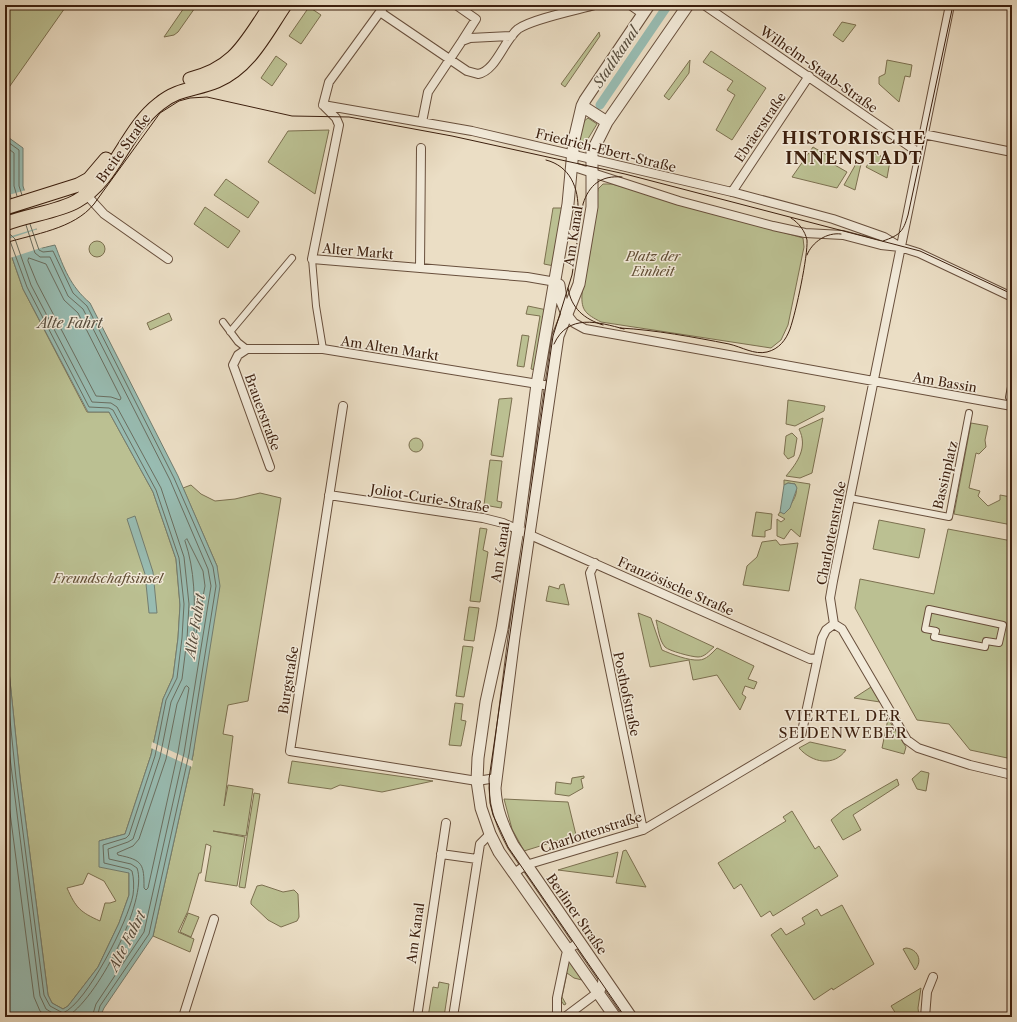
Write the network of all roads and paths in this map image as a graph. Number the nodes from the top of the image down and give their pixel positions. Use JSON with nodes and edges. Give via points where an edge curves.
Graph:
{"nodes":[{"id":1,"x":271,"y":5,"type":"edge"},
{"id":2,"x":285,"y":5,"type":"edge"},
{"id":3,"x":456,"y":5,"type":"edge"},
{"id":4,"x":595,"y":5,"type":"edge"},
{"id":5,"x":630,"y":5,"type":"edge"},
{"id":6,"x":688,"y":5,"type":"edge"},
{"id":7,"x":704,"y":5,"type":"edge"},
{"id":8,"x":950,"y":5,"type":"edge"},
{"id":9,"x":954,"y":5,"type":"edge"},
{"id":10,"x":382,"y":8,"type":"edge"},
{"id":11,"x":646,"y":9,"type":"edge"},
{"id":12,"x":949,"y":16,"type":"junction"},
{"id":13,"x":512,"y":36,"type":"junction"},
{"id":14,"x":462,"y":41,"type":"junction"},
{"id":15,"x":450,"y":59,"type":"junction"},
{"id":16,"x":809,"y":76,"type":"junction"},
{"id":17,"x":323,"y":105,"type":"junction"},
{"id":18,"x":582,"y":106,"type":"junction"},
{"id":19,"x":422,"y":122,"type":"junction"},
{"id":20,"x":607,"y":122,"type":"junction"},
{"id":21,"x":923,"y":134,"type":"junction"},
{"id":22,"x":422,"y":148,"type":"dead end"},
{"id":23,"x":1012,"y":152,"type":"edge"},
{"id":24,"x":919,"y":153,"type":"junction"},
{"id":25,"x":572,"y":154,"type":"junction"},
{"id":26,"x":592,"y":160,"type":"junction"},
{"id":27,"x":570,"y":171,"type":"junction"},
{"id":28,"x":593,"y":173,"type":"junction"},
{"id":29,"x":78,"y":189,"type":"junction"},
{"id":30,"x":732,"y":192,"type":"junction"},
{"id":31,"x":5,"y":208,"type":"edge"},
{"id":32,"x":5,"y":224,"type":"edge"},
{"id":33,"x":900,"y":247,"type":"junction"},
{"id":34,"x":292,"y":258,"type":"dead end"},
{"id":35,"x":312,"y":259,"type":"junction"},
{"id":36,"x":168,"y":260,"type":"dead end"},
{"id":37,"x":420,"y":268,"type":"junction"},
{"id":38,"x":556,"y":277,"type":"junction"},
{"id":39,"x":1012,"y":296,"type":"edge"},
{"id":40,"x":567,"y":314,"type":"junction"},
{"id":41,"x":223,"y":322,"type":"dead end"},
{"id":42,"x":230,"y":332,"type":"junction"},
{"id":43,"x":247,"y":349,"type":"junction"},
{"id":44,"x":323,"y":349,"type":"junction"},
{"id":45,"x":874,"y":381,"type":"junction"},
{"id":46,"x":1012,"y":382,"type":"edge"},
{"id":47,"x":537,"y":384,"type":"junction"},
{"id":48,"x":550,"y":386,"type":"junction"},
{"id":49,"x":1009,"y":397,"type":"joint"},
{"id":50,"x":343,"y":406,"type":"dead end"},
{"id":51,"x":1010,"y":406,"type":"edge"},
{"id":52,"x":969,"y":412,"type":"dead end"},
{"id":53,"x":270,"y":467,"type":"dead end"},
{"id":54,"x":329,"y":495,"type":"junction"},
{"id":55,"x":850,"y":498,"type":"junction"},
{"id":56,"x":524,"y":532,"type":"junction"},
{"id":57,"x":595,"y":563,"type":"junction"},
{"id":58,"x":834,"y":624,"type":"junction"},
{"id":59,"x":1000,"y":624,"type":"joint"},
{"id":60,"x":817,"y":658,"type":"junction"},
{"id":61,"x":1012,"y":775,"type":"edge"},
{"id":62,"x":496,"y":778,"type":"junction"},
{"id":63,"x":477,"y":780,"type":"junction"},
{"id":64,"x":446,"y":823,"type":"dead end"},
{"id":65,"x":502,"y":826,"type":"junction"},
{"id":66,"x":643,"y":830,"type":"junction"},
{"id":67,"x":490,"y":834,"type":"junction"},
{"id":68,"x":442,"y":854,"type":"junction"},
{"id":69,"x":477,"y":859,"type":"junction"},
{"id":70,"x":526,"y":865,"type":"junction"},
{"id":71,"x":514,"y":873,"type":"junction"},
{"id":72,"x":214,"y":919,"type":"dead end"},
{"id":73,"x":580,"y":942,"type":"junction"},
{"id":74,"x":568,"y":950,"type":"junction"},
{"id":75,"x":603,"y":975,"type":"junction"},
{"id":76,"x":933,"y":977,"type":"dead end"},
{"id":77,"x":598,"y":993,"type":"junction"},
{"id":78,"x":183,"y":1017,"type":"edge"},
{"id":79,"x":417,"y":1017,"type":"edge"},
{"id":80,"x":453,"y":1017,"type":"edge"},
{"id":81,"x":557,"y":1017,"type":"edge"},
{"id":82,"x":565,"y":1017,"type":"edge"},
{"id":83,"x":615,"y":1017,"type":"edge"},
{"id":84,"x":631,"y":1017,"type":"edge"},
{"id":85,"x":925,"y":1017,"type":"edge"}],
"edges":[{"from":1,"to":29,"type":"main road","name":"Breite Straße","via":[[235,58],[219,70],[177,83],[152,98],[99,168]]},
{"from":2,"to":29,"type":"main road","name":"Breite Straße","via":[[247,61],[238,69],[217,81],[175,93],[151,110],[100,181]]},
{"from":3,"to":14,"type":"street","via":[[476,19]]},
{"from":4,"to":13,"type":"street","via":[[526,24]]},
{"from":5,"to":11,"type":"street"},
{"from":6,"to":20,"type":"street"},
{"from":7,"to":16,"type":"street","name":"Wilhelm-Staab-Straße"},
{"from":8,"to":12,"type":"street","name":"Charlottenstraße"},
{"from":9,"to":12,"type":"street","name":"Charlottenstraße"},
{"from":10,"to":15,"type":"street"},
{"from":10,"to":17,"type":"street","via":[[329,82]]},
{"from":11,"to":18,"type":"street","name":"Am Kanal"},
{"from":12,"to":21,"type":"street","name":"Charlottenstraße"},
{"from":13,"to":14,"type":"street","via":[[470,38]]},
{"from":13,"to":15,"type":"street","via":[[489,68],[480,73],[471,73]]},
{"from":14,"to":15,"type":"street"},
{"from":15,"to":19,"type":"street","via":[[428,92]]},
{"from":16,"to":24,"type":"street","name":"Wilhelm-Staab-Straße"},
{"from":16,"to":30,"type":"street","name":"Ebräerstraße"},
{"from":17,"to":19,"type":"street","name":"Friedrich-Ebert-Straße"},
{"from":17,"to":35,"type":"street","via":[[336,118],[339,126]]},
{"from":18,"to":20,"type":"street"},
{"from":18,"to":25,"type":"street","name":"Am Kanal"},
{"from":19,"to":25,"type":"street","name":"Friedrich-Ebert-Straße"},
{"from":20,"to":26,"type":"street","via":[[592,152]]},
{"from":21,"to":23,"type":"street"},
{"from":21,"to":24,"type":"street","name":"Charlottenstraße"},
{"from":22,"to":37,"type":"street"},
{"from":24,"to":33,"type":"street","name":"Charlottenstraße"},
{"from":25,"to":26,"type":"street","name":"Friedrich-Ebert-Straße"},
{"from":25,"to":27,"type":"street","name":"Am Kanal"},
{"from":26,"to":28,"type":"street","name":"Am Kanal"},
{"from":26,"to":30,"type":"street","name":"Friedrich-Ebert-Straße"},
{"from":27,"to":28,"type":"street","name":"Friedrich-Ebert-Straße"},
{"from":27,"to":38,"type":"street","name":"Am Kanal","via":[[568,204]]},
{"from":28,"to":33,"type":"street","name":"Friedrich-Ebert-Straße","via":[[679,201],[780,228],[805,233],[843,235]]},
{"from":28,"to":40,"type":"street","name":"Am Kanal","via":[[592,207],[580,280]]},
{"from":29,"to":31,"type":"main road","name":"Breite Straße"},
{"from":29,"to":32,"type":"main road","name":"Breite Straße","via":[[73,203]]},
{"from":29,"to":36,"type":"street","via":[[104,214]]},
{"from":30,"to":33,"type":"street","name":"Friedrich-Ebert-Straße","via":[[833,218],[884,237]]},
{"from":33,"to":39,"type":"street","name":"Friedrich-Ebert-Straße","via":[[919,253]]},
{"from":33,"to":45,"type":"street","name":"Charlottenstraße"},
{"from":34,"to":42,"type":"street"},
{"from":35,"to":37,"type":"street","name":"Alter Markt"},
{"from":35,"to":44,"type":"street","name":"Alter Markt"},
{"from":37,"to":38,"type":"street","name":"Alter Markt"},
{"from":38,"to":40,"type":"street","name":"Am Kanal"},
{"from":38,"to":47,"type":"street","name":"Am Kanal"},
{"from":40,"to":45,"type":"street","via":[[574,323],[585,329]]},
{"from":40,"to":48,"type":"street","name":"Am Kanal","via":[[558,336]]},
{"from":41,"to":42,"type":"street"},
{"from":42,"to":43,"type":"street"},
{"from":43,"to":44,"type":"street","name":"Am Alten Markt"},
{"from":43,"to":53,"type":"street","name":"Brauerstraße","via":[[238,355],[233,365]]},
{"from":44,"to":47,"type":"street","name":"Am Alten Markt"},
{"from":45,"to":51,"type":"street","name":"Am Bassin"},
{"from":45,"to":55,"type":"street","name":"Charlottenstraße"},
{"from":46,"to":49,"type":"street"},
{"from":47,"to":48,"type":"street","name":"Am Alten Markt"},
{"from":47,"to":56,"type":"street","name":"Am Kanal"},
{"from":48,"to":56,"type":"street","name":"Am Kanal"},
{"from":49,"to":51,"type":"street"},
{"from":50,"to":54,"type":"street","name":"Burgstraße"},
{"from":52,"to":55,"type":"street","name":"Bassinplatz","via":[[949,517]]},
{"from":54,"to":56,"type":"street","name":"Joliot-Curie-Straße","via":[[483,518]]},
{"from":54,"to":63,"type":"street","name":"Burgstraße","via":[[290,751]]},
{"from":55,"to":58,"type":"street","name":"Charlottenstraße","via":[[830,598]]},
{"from":56,"to":57,"type":"street","name":"Französische Straße"},
{"from":56,"to":62,"type":"street","name":"Am Kanal"},
{"from":56,"to":63,"type":"street","name":"Am Kanal","via":[[486,702]]},
{"from":57,"to":60,"type":"street","name":"Französische Straße","via":[[810,659]]},
{"from":57,"to":66,"type":"street","name":"Posthofstraße","via":[[590,573]]},
{"from":58,"to":60,"type":"street","name":"Charlottenstraße","via":[[826,630]]},
{"from":58,"to":61,"type":"street","via":[[842,629],[907,740],[918,748]]},
{"from":59,"to":59,"type":"street","via":[[1003,625],[999,643],[986,640],[985,647],[934,637],[936,631],[925,628],[929,610]]},
{"from":60,"to":66,"type":"street","name":"Charlottenstraße","via":[[801,736]]},
{"from":62,"to":63,"type":"street","name":"Burgstraße"},
{"from":62,"to":65,"type":"street","name":"Am Kanal","via":[[496,804]]},
{"from":63,"to":67,"type":"street","name":"Am Kanal","via":[[481,808]]},
{"from":64,"to":68,"type":"street","name":"Am Kanal"},
{"from":65,"to":67,"type":"street"},
{"from":65,"to":70,"type":"street","name":"Berliner Straße"},
{"from":66,"to":70,"type":"street","name":"Charlottenstraße"},
{"from":67,"to":69,"type":"street","via":[[480,844]]},
{"from":67,"to":71,"type":"street","name":"Berliner Straße"},
{"from":68,"to":69,"type":"street"},
{"from":68,"to":79,"type":"street","name":"Am Kanal"},
{"from":69,"to":80,"type":"street"},
{"from":70,"to":71,"type":"street","name":"Charlottenstraße"},
{"from":70,"to":73,"type":"street","name":"Berliner Straße"},
{"from":71,"to":74,"type":"street","name":"Berliner Straße"},
{"from":72,"to":78,"type":"street"},
{"from":73,"to":74,"type":"street"},
{"from":73,"to":75,"type":"street","name":"Berliner Straße"},
{"from":74,"to":77,"type":"street","name":"Berliner Straße"},
{"from":74,"to":81,"type":"street","via":[[557,998]]},
{"from":75,"to":77,"type":"street","via":[[602,988]]},
{"from":75,"to":84,"type":"street","name":"Berliner Straße"},
{"from":76,"to":85,"type":"street","via":[[927,992]]},
{"from":77,"to":82,"type":"street"},
{"from":77,"to":83,"type":"street","name":"Berliner Straße"}]}
